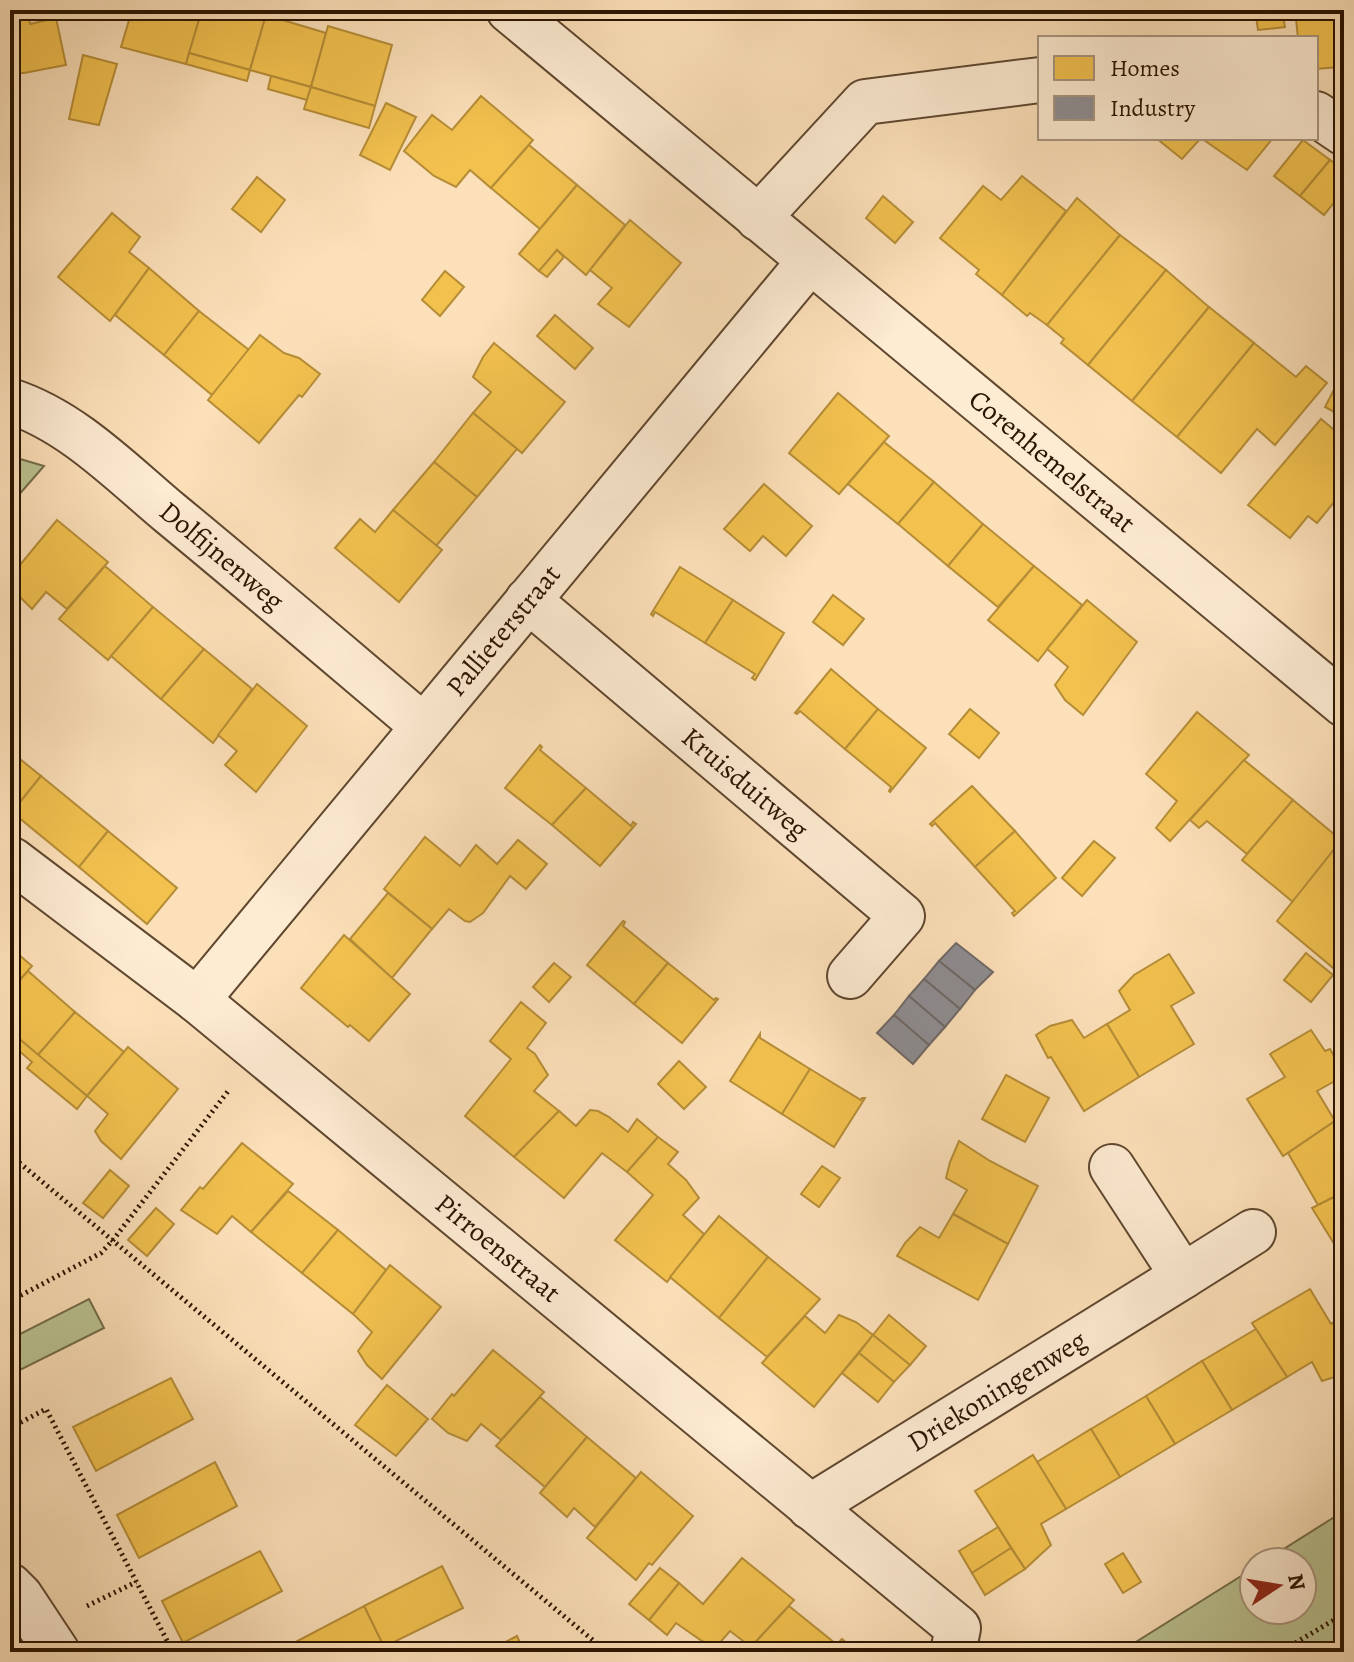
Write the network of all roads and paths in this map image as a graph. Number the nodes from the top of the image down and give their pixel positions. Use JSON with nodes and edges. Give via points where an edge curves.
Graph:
{"nodes":[{"id":1,"x":509,"y":10,"type":"edge"},
{"id":2,"x":1038,"y":80,"type":"edge"},
{"id":3,"x":1318,"y":115,"type":"edge"},
{"id":4,"x":1344,"y":133,"type":"edge"},
{"id":5,"x":758,"y":218,"type":"junction"},
{"id":6,"x":810,"y":261,"type":"junction"},
{"id":7,"x":10,"y":401,"type":"edge"},
{"id":8,"x":528,"y":600,"type":"junction"},
{"id":9,"x":1344,"y":704,"type":"edge"},
{"id":10,"x":423,"y":726,"type":"junction"},
{"id":11,"x":12,"y":860,"type":"dead end"},
{"id":12,"x":850,"y":976,"type":"dead end"},
{"id":13,"x":197,"y":1000,"type":"junction"},
{"id":14,"x":259,"y":1051,"type":"junction"},
{"id":15,"x":10,"y":1155,"type":"edge"},
{"id":16,"x":1112,"y":1167,"type":"dead end"},
{"id":17,"x":1253,"y":1232,"type":"dead end"},
{"id":18,"x":113,"y":1240,"type":"junction"},
{"id":19,"x":1183,"y":1276,"type":"junction"},
{"id":20,"x":10,"y":1301,"type":"edge"},
{"id":21,"x":10,"y":1428,"type":"edge"},
{"id":22,"x":810,"y":1507,"type":"junction"},
{"id":23,"x":10,"y":1586,"type":"edge"},
{"id":24,"x":1344,"y":1614,"type":"edge"},
{"id":25,"x":57,"y":1652,"type":"edge"},
{"id":26,"x":173,"y":1652,"type":"edge"},
{"id":27,"x":607,"y":1652,"type":"edge"},
{"id":28,"x":953,"y":1652,"type":"edge"},
{"id":29,"x":1280,"y":1652,"type":"edge"}],
"edges":[{"from":1,"to":5,"type":"street","name":"Corenhemelstraat"},
{"from":2,"to":5,"type":"street","via":[[865,102]]},
{"from":3,"to":4,"type":"street"},
{"from":5,"to":6,"type":"street","name":"Corenhemelstraat"},
{"from":6,"to":8,"type":"street","name":"Pallieterstraat"},
{"from":6,"to":9,"type":"street","name":"Corenhemelstraat"},
{"from":7,"to":10,"type":"street","name":"Dolfijnenweg","via":[[32,408],[80,439]]},
{"from":8,"to":10,"type":"street","name":"Pallieterstraat"},
{"from":8,"to":12,"type":"street","name":"Kruisduitweg","via":[[902,916]]},
{"from":10,"to":13,"type":"street","name":"Pallieterstraat"},
{"from":11,"to":13,"type":"street","name":"Pirroenstraat"},
{"from":13,"to":14,"type":"street","name":"Pirroenstraat"},
{"from":14,"to":18,"type":"path"},
{"from":14,"to":22,"type":"street","name":"Pirroenstraat"},
{"from":15,"to":18,"type":"path"},
{"from":16,"to":19,"type":"street"},
{"from":17,"to":19,"type":"street","name":"Driekoningenweg"},
{"from":18,"to":20,"type":"path","via":[[101,1253]]},
{"from":18,"to":27,"type":"path"},
{"from":19,"to":22,"type":"street","name":"Driekoningenweg"},
{"from":21,"to":26,"type":"path","via":[[46,1409]]},
{"from":22,"to":28,"type":"street","name":"Pirroenstraat","via":[[958,1628]]},
{"from":23,"to":25,"type":"street"},
{"from":24,"to":29,"type":"path"}]}
